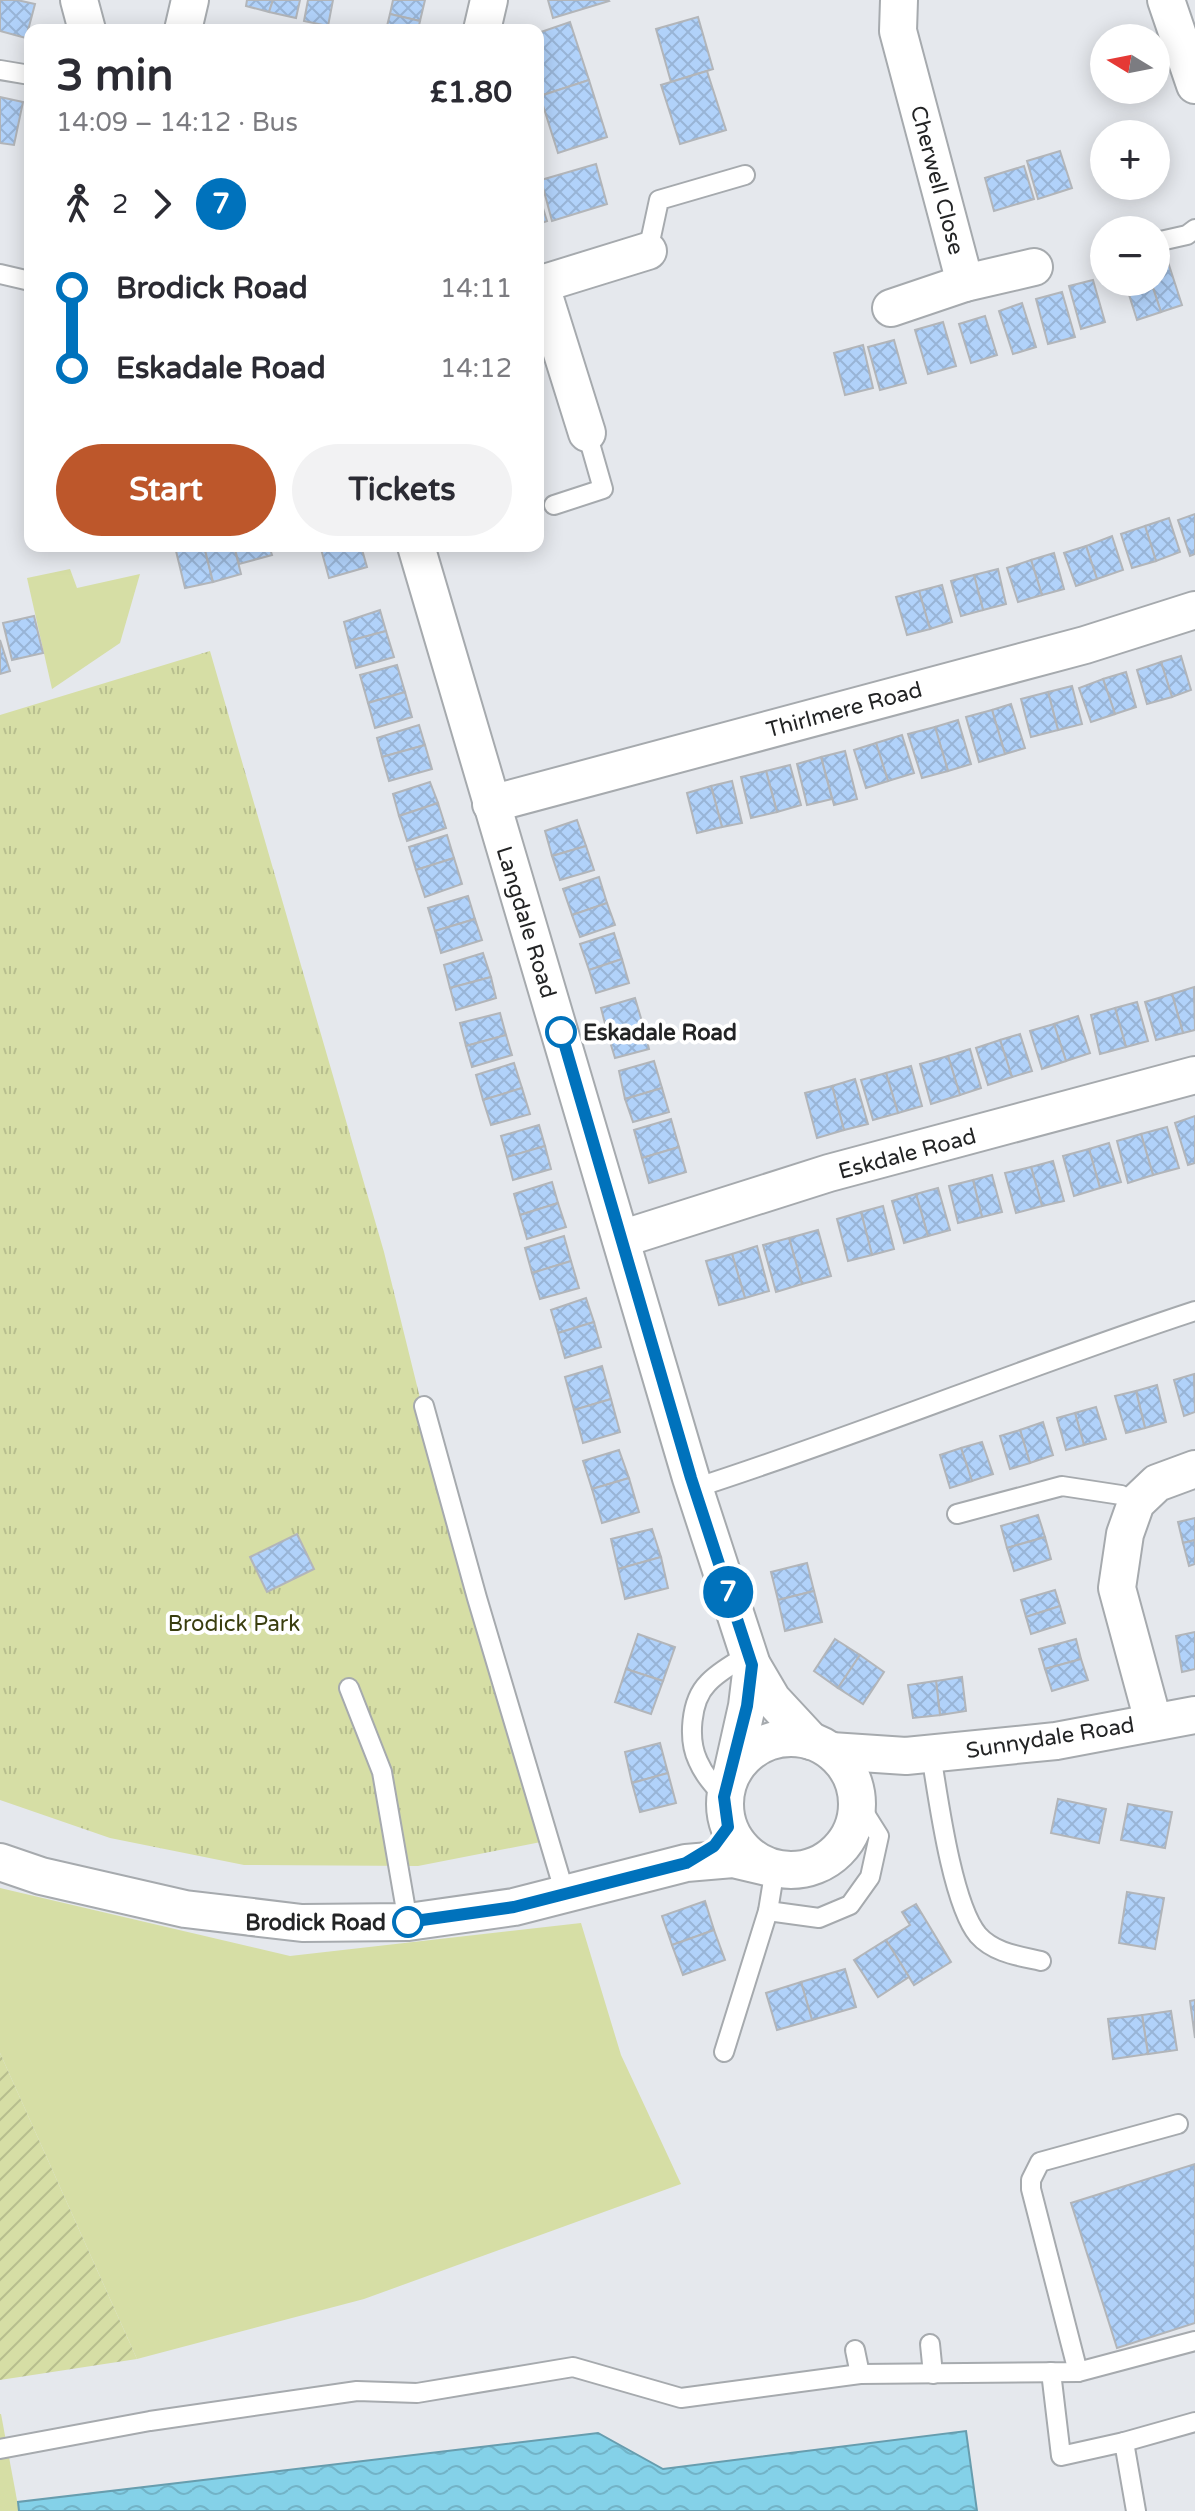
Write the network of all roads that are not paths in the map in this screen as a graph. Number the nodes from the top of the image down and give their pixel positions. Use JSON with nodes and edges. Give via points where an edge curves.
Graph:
{"nodes":[{"id":1,"x":190,"y":0,"type":"edge"},
{"id":2,"x":489,"y":0,"type":"edge"},
{"id":3,"x":899,"y":0,"type":"edge"},
{"id":4,"x":1166,"y":0,"type":"edge"},
{"id":5,"x":184,"y":24,"type":"edge"},
{"id":6,"x":483,"y":24,"type":"edge"},
{"id":7,"x":0,"y":70,"type":"edge"},
{"id":8,"x":24,"y":74,"type":"edge"},
{"id":9,"x":1195,"y":85,"type":"edge"},
{"id":10,"x":745,"y":175,"type":"dead end"},
{"id":11,"x":1195,"y":229,"type":"edge"},
{"id":12,"x":1170,"y":239,"type":"edge"},
{"id":13,"x":648,"y":251,"type":"joint"},
{"id":14,"x":1034,"y":267,"type":"dead end"},
{"id":15,"x":0,"y":274,"type":"edge"},
{"id":16,"x":24,"y":280,"type":"edge"},
{"id":17,"x":544,"y":283,"type":"edge"},
{"id":18,"x":965,"y":283,"type":"junction"},
{"id":19,"x":544,"y":300,"type":"edge"},
{"id":20,"x":891,"y":308,"type":"dead end"},
{"id":21,"x":587,"y":433,"type":"joint"},
{"id":22,"x":554,"y":505,"type":"dead end"},
{"id":23,"x":418,"y":552,"type":"edge"},
{"id":24,"x":1195,"y":610,"type":"edge"},
{"id":25,"x":491,"y":804,"type":"junction"},
{"id":26,"x":1195,"y":1075,"type":"edge"},
{"id":27,"x":621,"y":1239,"type":"junction"},
{"id":28,"x":1195,"y":1311,"type":"edge"},
{"id":29,"x":424,"y":1406,"type":"dead end"},
{"id":30,"x":1195,"y":1469,"type":"edge"},
{"id":31,"x":695,"y":1488,"type":"junction"},
{"id":32,"x":1136,"y":1503,"type":"junction"},
{"id":33,"x":957,"y":1514,"type":"dead end"},
{"id":34,"x":751,"y":1660,"type":"junction"},
{"id":35,"x":349,"y":1688,"type":"dead end"},
{"id":36,"x":1195,"y":1715,"type":"edge"},
{"id":37,"x":1153,"y":1721,"type":"junction"},
{"id":38,"x":821,"y":1746,"type":"junction"},
{"id":39,"x":918,"y":1755,"type":"junction"},
{"id":40,"x":856,"y":1793,"type":"junction"},
{"id":41,"x":728,"y":1799,"type":"junction"},
{"id":42,"x":0,"y":1862,"type":"edge"},
{"id":43,"x":686,"y":1863,"type":"junction"},
{"id":44,"x":771,"y":1868,"type":"junction"},
{"id":45,"x":565,"y":1894,"type":"junction"},
{"id":46,"x":768,"y":1911,"type":"junction"},
{"id":47,"x":408,"y":1922,"type":"junction"},
{"id":48,"x":1041,"y":1961,"type":"dead end"},
{"id":49,"x":724,"y":2052,"type":"dead end"},
{"id":50,"x":1178,"y":2124,"type":"dead end"},
{"id":51,"x":1195,"y":2341,"type":"edge"},
{"id":52,"x":930,"y":2344,"type":"dead end"},
{"id":53,"x":855,"y":2350,"type":"dead end"},
{"id":54,"x":1051,"y":2372,"type":"junction"},
{"id":55,"x":1078,"y":2372,"type":"junction"},
{"id":56,"x":860,"y":2374,"type":"junction"},
{"id":57,"x":933,"y":2374,"type":"junction"},
{"id":58,"x":1195,"y":2422,"type":"edge"},
{"id":59,"x":1124,"y":2442,"type":"junction"},
{"id":60,"x":0,"y":2449,"type":"edge"},
{"id":61,"x":1136,"y":2511,"type":"edge"}],
"edges":[{"from":1,"to":5,"type":"street"},
{"from":2,"to":6,"type":"street"},
{"from":3,"to":18,"type":"street","name":"Cherwell Close","via":[[898,31]]},
{"from":4,"to":9,"type":"street"},
{"from":7,"to":8,"type":"lane"},
{"from":10,"to":13,"type":"lane","via":[[659,200]]},
{"from":11,"to":12,"type":"lane"},
{"from":13,"to":17,"type":"street"},
{"from":14,"to":18,"type":"street"},
{"from":15,"to":16,"type":"lane"},
{"from":18,"to":20,"type":"street","name":"Cherwell Close"},
{"from":19,"to":21,"type":"street"},
{"from":21,"to":22,"type":"lane","via":[[603,489]]},
{"from":23,"to":25,"type":"street","name":"Langdale Road"},
{"from":24,"to":25,"type":"street","name":"Thirlmere Road","via":[[1085,645]]},
{"from":25,"to":27,"type":"street","name":"Langdale Road"},
{"from":26,"to":27,"type":"street","name":"Eskdale Road","via":[[829,1173]]},
{"from":27,"to":31,"type":"street","name":"Langdale Road"},
{"from":28,"to":31,"type":"lane"},
{"from":29,"to":45,"type":"lane"},
{"from":30,"to":32,"type":"street","via":[[1157,1483]]},
{"from":31,"to":34,"type":"street","name":"Langdale Road"},
{"from":32,"to":33,"type":"lane","via":[[1121,1495],[1062,1486]]},
{"from":32,"to":37,"type":"street","via":[[1117,1588]]},
{"from":34,"to":38,"type":"street","name":"Langdale Road","via":[[772,1699]]},
{"from":34,"to":41,"type":"street","name":"Langdale Road"},
{"from":34,"to":41,"type":"lane","via":[[727,1667],[705,1685],[692,1717],[696,1759]]},
{"from":35,"to":47,"type":"lane","via":[[382,1772]]},
{"from":36,"to":37,"type":"street","name":"Sunnydale Road"},
{"from":37,"to":39,"type":"street","name":"Sunnydale Road","via":[[1056,1741]]},
{"from":38,"to":39,"type":"street","name":"Sunnydale Road"},
{"from":38,"to":40,"type":"street","via":[[844,1764]]},
{"from":38,"to":41,"type":"street","via":[[792,1737],[769,1741],[746,1755]]},
{"from":39,"to":40,"type":"street","name":"Sunnydale Road"},
{"from":39,"to":48,"type":"lane","via":[[962,1905],[979,1936],[1004,1953]]},
{"from":40,"to":44,"type":"street","via":[[854,1824],[841,1847],[824,1862],[799,1869]]},
{"from":40,"to":46,"type":"lane","via":[[879,1836],[870,1877],[850,1905],[819,1918]]},
{"from":41,"to":43,"type":"street","via":[[714,1846]]},
{"from":41,"to":44,"type":"street","via":[[747,1855]]},
{"from":42,"to":47,"type":"street","via":[[185,1909],[302,1923]]},
{"from":43,"to":44,"type":"street","via":[[733,1859]]},
{"from":43,"to":45,"type":"street"},
{"from":44,"to":46,"type":"lane"},
{"from":45,"to":47,"type":"street"},
{"from":46,"to":49,"type":"lane"},
{"from":50,"to":55,"type":"lane","via":[[1040,2162],[1034,2172],[1031,2189]]},
{"from":51,"to":55,"type":"lane"},
{"from":52,"to":57,"type":"lane"},
{"from":53,"to":56,"type":"lane"},
{"from":54,"to":55,"type":"lane"},
{"from":54,"to":57,"type":"lane"},
{"from":54,"to":59,"type":"lane","via":[[1061,2456]]},
{"from":56,"to":57,"type":"lane"},
{"from":56,"to":60,"type":"lane","via":[[681,2398],[573,2367],[417,2393],[357,2391]]},
{"from":58,"to":59,"type":"lane"},
{"from":59,"to":61,"type":"lane"}]}
